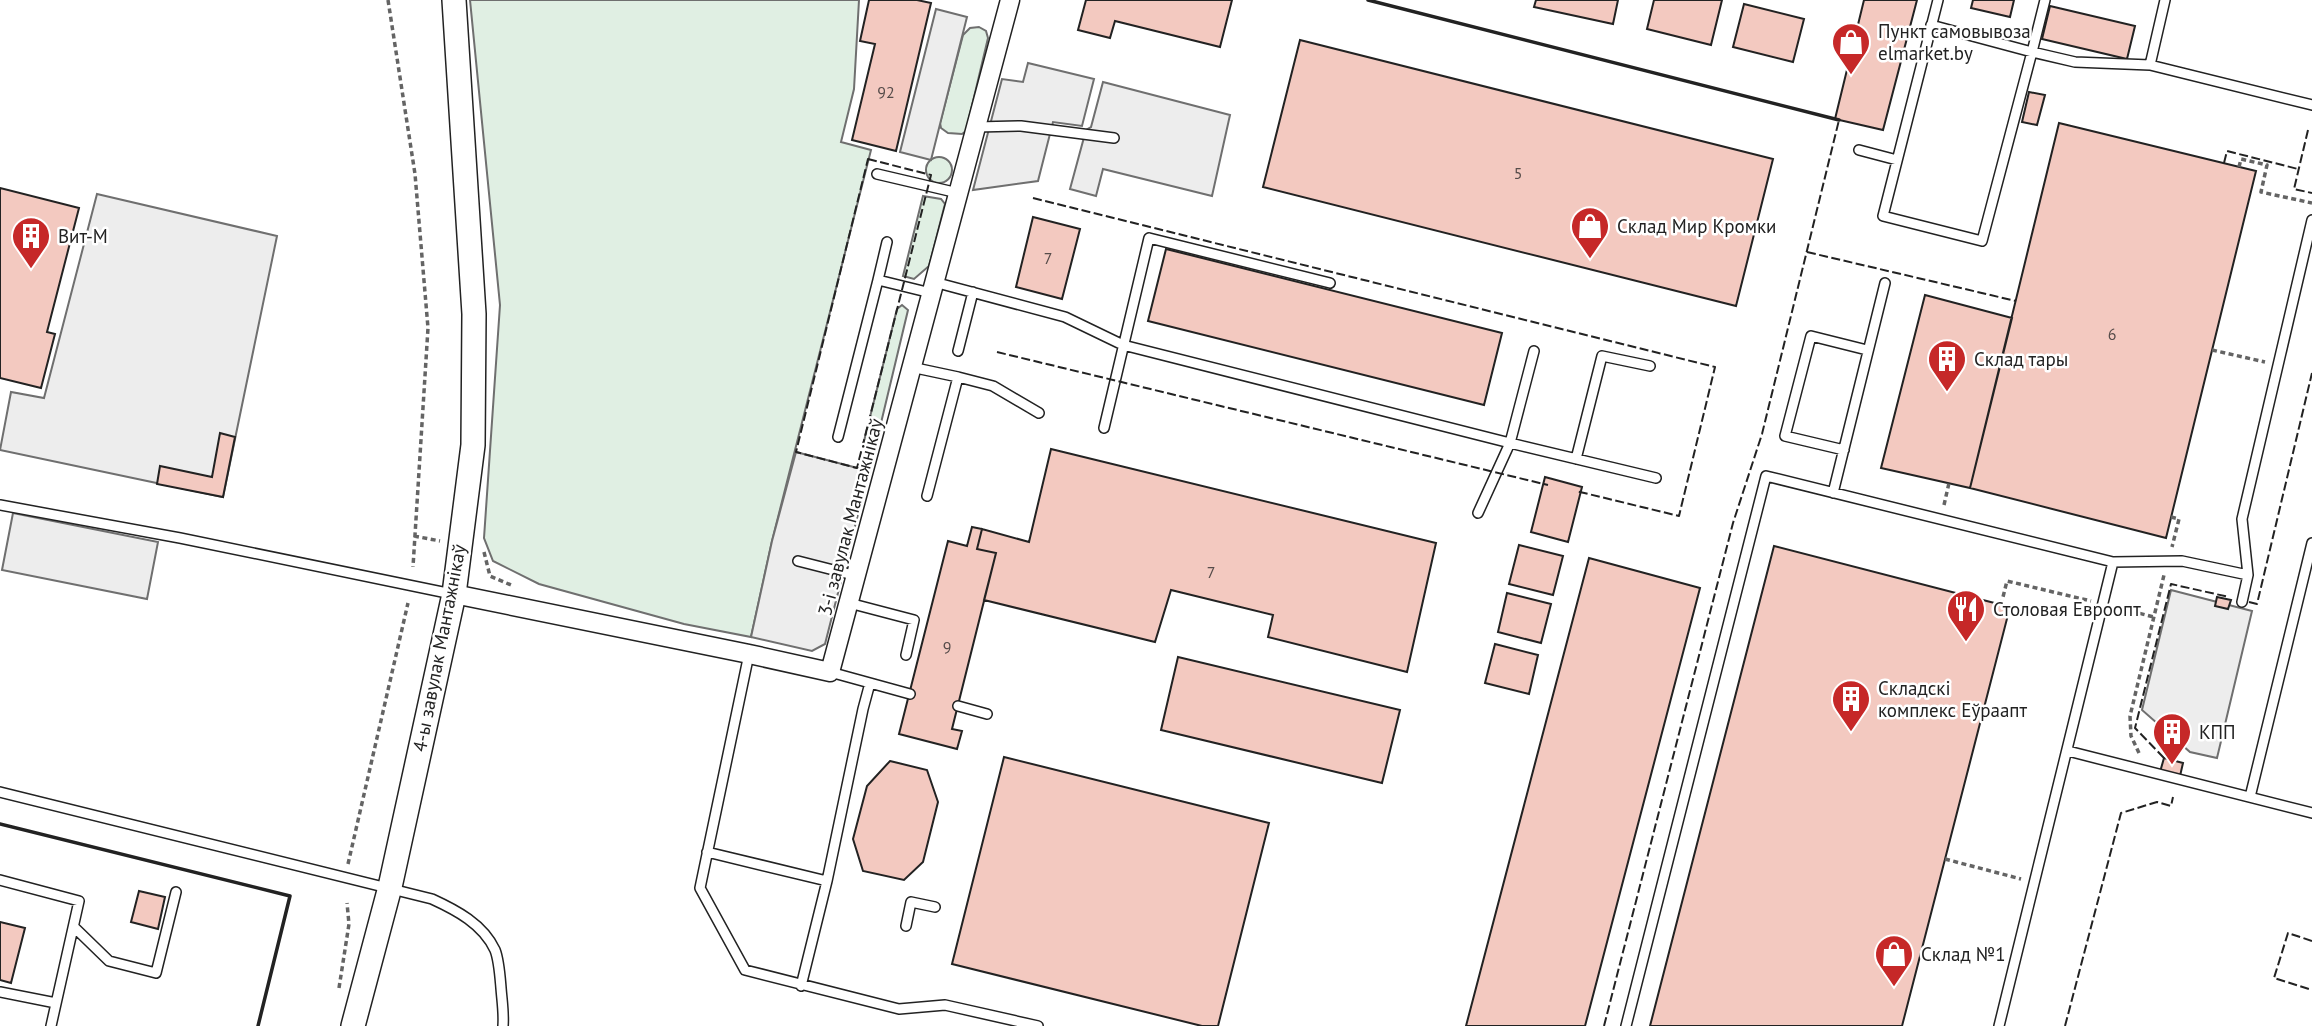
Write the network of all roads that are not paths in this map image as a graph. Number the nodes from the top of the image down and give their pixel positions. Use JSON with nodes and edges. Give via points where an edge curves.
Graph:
{"nodes":[{"id":1,"x":447,"y":0,"type":"edge"},
{"id":2,"x":454,"y":0,"type":"edge"},
{"id":3,"x":1010,"y":0,"type":"edge"},
{"id":4,"x":1938,"y":0,"type":"edge"},
{"id":5,"x":2045,"y":0,"type":"edge"},
{"id":6,"x":2165,"y":0,"type":"edge"},
{"id":7,"x":1931,"y":25,"type":"junction"},
{"id":8,"x":459,"y":52,"type":"junction"},
{"id":9,"x":2032,"y":52,"type":"junction"},
{"id":10,"x":2150,"y":65,"type":"junction"},
{"id":11,"x":2312,"y":106,"type":"edge"},
{"id":12,"x":976,"y":127,"type":"junction"},
{"id":13,"x":1114,"y":138,"type":"dead end"},
{"id":14,"x":1859,"y":150,"type":"dead end"},
{"id":15,"x":1898,"y":160,"type":"junction"},
{"id":16,"x":877,"y":174,"type":"dead end"},
{"id":17,"x":958,"y":193,"type":"junction"},
{"id":18,"x":2312,"y":220,"type":"edge"},
{"id":19,"x":887,"y":242,"type":"dead end"},
{"id":20,"x":878,"y":279,"type":"junction"},
{"id":21,"x":1330,"y":283,"type":"dead end"},
{"id":22,"x":1885,"y":283,"type":"dead end"},
{"id":23,"x":933,"y":288,"type":"junction"},
{"id":24,"x":973,"y":292,"type":"junction"},
{"id":25,"x":1123,"y":345,"type":"junction"},
{"id":26,"x":1867,"y":350,"type":"junction"},
{"id":27,"x":958,"y":351,"type":"dead end"},
{"id":28,"x":1534,"y":351,"type":"dead end"},
{"id":29,"x":1650,"y":366,"type":"dead end"},
{"id":30,"x":911,"y":367,"type":"junction"},
{"id":31,"x":958,"y":377,"type":"junction"},
{"id":32,"x":1039,"y":413,"type":"dead end"},
{"id":33,"x":1104,"y":428,"type":"dead end"},
{"id":34,"x":838,"y":437,"type":"dead end"},
{"id":35,"x":1510,"y":443,"type":"junction"},
{"id":36,"x":1844,"y":450,"type":"junction"},
{"id":37,"x":1576,"y":459,"type":"junction"},
{"id":38,"x":1656,"y":478,"type":"dead end"},
{"id":39,"x":1833,"y":493,"type":"junction"},
{"id":40,"x":927,"y":496,"type":"dead end"},
{"id":41,"x":0,"y":505,"type":"edge"},
{"id":42,"x":1478,"y":513,"type":"dead end"},
{"id":43,"x":2312,"y":543,"type":"edge"},
{"id":44,"x":798,"y":561,"type":"dead end"},
{"id":45,"x":2113,"y":562,"type":"junction"},
{"id":46,"x":2248,"y":575,"type":"junction"},
{"id":47,"x":857,"y":576,"type":"junction"},
{"id":48,"x":454,"y":594,"type":"junction"},
{"id":49,"x":2242,"y":602,"type":"dead end"},
{"id":50,"x":849,"y":603,"type":"junction"},
{"id":51,"x":749,"y":653,"type":"junction"},
{"id":52,"x":906,"y":656,"type":"dead end"},
{"id":53,"x":830,"y":672,"type":"junction"},
{"id":54,"x":870,"y":683,"type":"junction"},
{"id":55,"x":909,"y":694,"type":"dead end"},
{"id":56,"x":958,"y":706,"type":"dead end"},
{"id":57,"x":987,"y":714,"type":"dead end"},
{"id":58,"x":2068,"y":751,"type":"junction"},
{"id":59,"x":0,"y":792,"type":"edge"},
{"id":60,"x":2250,"y":797,"type":"junction"},
{"id":61,"x":2312,"y":813,"type":"edge"},
{"id":62,"x":707,"y":852,"type":"junction"},
{"id":63,"x":0,"y":880,"type":"edge"},
{"id":64,"x":827,"y":881,"type":"junction"},
{"id":65,"x":390,"y":887,"type":"junction"},
{"id":66,"x":176,"y":892,"type":"dead end"},
{"id":67,"x":935,"y":907,"type":"dead end"},
{"id":68,"x":906,"y":926,"type":"dead end"},
{"id":69,"x":74,"y":927,"type":"junction"},
{"id":70,"x":801,"y":986,"type":"junction"},
{"id":71,"x":0,"y":992,"type":"edge"},
{"id":72,"x":56,"y":1003,"type":"junction"},
{"id":73,"x":51,"y":1026,"type":"edge"},
{"id":74,"x":353,"y":1026,"type":"edge"},
{"id":75,"x":503,"y":1026,"type":"edge"},
{"id":76,"x":1038,"y":1026,"type":"edge"},
{"id":77,"x":1626,"y":1026,"type":"edge"},
{"id":78,"x":1999,"y":1026,"type":"edge"}],
"edges":[{"from":1,"to":8,"type":"street"},
{"from":2,"to":8,"type":"street"},
{"from":3,"to":12,"type":"street","name":"3-і завулак Мантажнікаў"},
{"from":4,"to":7,"type":"lane"},
{"from":5,"to":9,"type":"lane"},
{"from":6,"to":10,"type":"lane"},
{"from":7,"to":9,"type":"lane"},
{"from":7,"to":15,"type":"lane"},
{"from":8,"to":48,"type":"street","name":"4-ы завулак Мантажнікаў","via":[[474,314],[473,445]]},
{"from":9,"to":10,"type":"lane","via":[[2075,62]]},
{"from":9,"to":15,"type":"lane","via":[[1982,241],[1883,216]]},
{"from":10,"to":11,"type":"lane"},
{"from":12,"to":13,"type":"lane","via":[[1021,126]]},
{"from":12,"to":17,"type":"street","name":"3-і завулак Мантажнікаў"},
{"from":14,"to":15,"type":"lane"},
{"from":16,"to":17,"type":"lane"},
{"from":17,"to":23,"type":"street","name":"3-і завулак Мантажнікаў"},
{"from":18,"to":46,"type":"lane","via":[[2242,519]]},
{"from":19,"to":20,"type":"lane"},
{"from":20,"to":23,"type":"lane"},
{"from":20,"to":34,"type":"lane"},
{"from":21,"to":25,"type":"lane","via":[[1149,238]]},
{"from":22,"to":26,"type":"lane"},
{"from":23,"to":24,"type":"lane"},
{"from":23,"to":30,"type":"street","name":"3-і завулак Мантажнікаў"},
{"from":24,"to":25,"type":"lane","via":[[1065,317]]},
{"from":24,"to":27,"type":"lane"},
{"from":25,"to":33,"type":"lane"},
{"from":25,"to":35,"type":"lane"},
{"from":26,"to":36,"type":"lane"},
{"from":26,"to":36,"type":"lane","via":[[1811,336],[1785,436]]},
{"from":28,"to":35,"type":"lane"},
{"from":29,"to":37,"type":"lane","via":[[1602,356]]},
{"from":30,"to":31,"type":"lane"},
{"from":30,"to":47,"type":"street","name":"3-і завулак Мантажнікаў"},
{"from":31,"to":32,"type":"lane","via":[[993,386]]},
{"from":31,"to":40,"type":"lane"},
{"from":35,"to":37,"type":"lane"},
{"from":35,"to":42,"type":"lane"},
{"from":36,"to":39,"type":"lane"},
{"from":37,"to":38,"type":"lane"},
{"from":39,"to":45,"type":"lane"},
{"from":39,"to":77,"type":"lane","via":[[1766,476]]},
{"from":41,"to":48,"type":"lane"},
{"from":43,"to":60,"type":"lane"},
{"from":44,"to":47,"type":"lane"},
{"from":45,"to":46,"type":"lane","via":[[2182,561]]},
{"from":45,"to":58,"type":"lane"},
{"from":46,"to":49,"type":"lane"},
{"from":47,"to":50,"type":"street","name":"3-і завулак Мантажнікаў"},
{"from":48,"to":51,"type":"street"},
{"from":48,"to":65,"type":"street","name":"4-ы завулак Мантажнікаў"},
{"from":50,"to":52,"type":"lane","via":[[914,620]]},
{"from":50,"to":53,"type":"street","name":"3-і завулак Мантажнікаў"},
{"from":51,"to":53,"type":"street"},
{"from":51,"to":62,"type":"lane"},
{"from":53,"to":54,"type":"lane"},
{"from":54,"to":55,"type":"lane"},
{"from":54,"to":64,"type":"lane"},
{"from":56,"to":57,"type":"lane"},
{"from":58,"to":60,"type":"lane"},
{"from":58,"to":78,"type":"lane"},
{"from":59,"to":65,"type":"lane"},
{"from":60,"to":61,"type":"lane"},
{"from":62,"to":64,"type":"lane"},
{"from":62,"to":70,"type":"lane","via":[[700,888],[745,970]]},
{"from":63,"to":69,"type":"lane","via":[[79,901]]},
{"from":64,"to":70,"type":"lane"},
{"from":65,"to":74,"type":"street","name":"4-ы завулак Мантажнікаў"},
{"from":65,"to":75,"type":"lane","via":[[432,899],[481,929],[495,951]]},
{"from":66,"to":69,"type":"lane","via":[[156,973],[109,961]]},
{"from":67,"to":68,"type":"lane","via":[[911,902]]},
{"from":69,"to":72,"type":"lane"},
{"from":70,"to":76,"type":"lane","via":[[899,1009],[945,1005]]},
{"from":71,"to":72,"type":"lane"},
{"from":72,"to":73,"type":"lane"}]}
